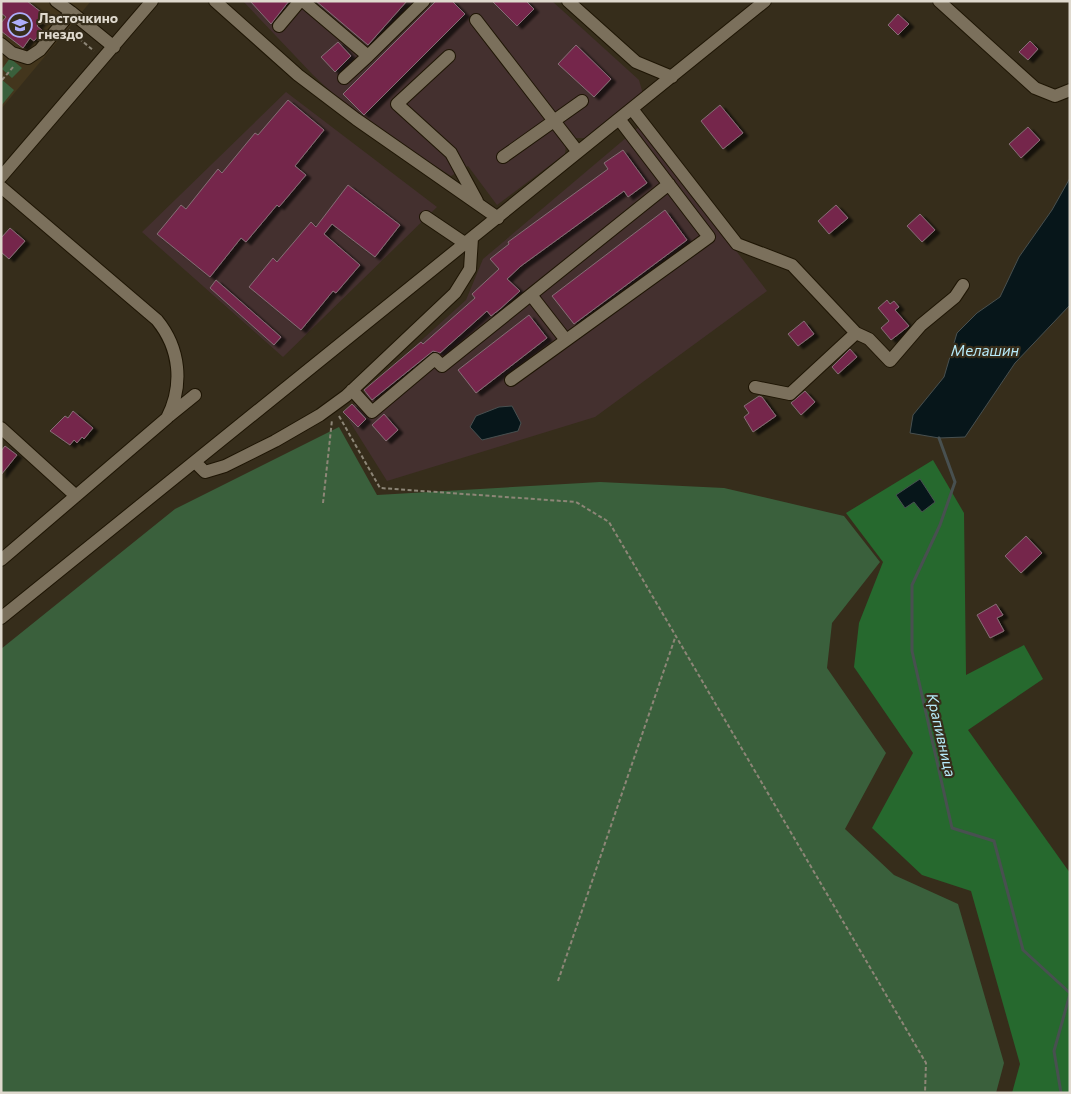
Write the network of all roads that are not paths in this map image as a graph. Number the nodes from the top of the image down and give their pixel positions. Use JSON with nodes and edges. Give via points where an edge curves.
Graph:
{"nodes":[{"id":1,"x":56,"y":1,"type":"edge"},
{"id":2,"x":152,"y":1,"type":"edge"},
{"id":3,"x":215,"y":1,"type":"edge"},
{"id":4,"x":302,"y":1,"type":"edge"},
{"id":5,"x":424,"y":1,"type":"edge"},
{"id":6,"x":568,"y":1,"type":"edge"},
{"id":7,"x":765,"y":1,"type":"edge"},
{"id":8,"x":939,"y":1,"type":"edge"},
{"id":9,"x":71,"y":12,"type":"junction"},
{"id":10,"x":476,"y":20,"type":"dead end"},
{"id":11,"x":279,"y":26,"type":"dead end"},
{"id":12,"x":1,"y":44,"type":"edge"},
{"id":13,"x":114,"y":47,"type":"junction"},
{"id":14,"x":368,"y":56,"type":"junction"},
{"id":15,"x":449,"y":56,"type":"dead end"},
{"id":16,"x":672,"y":77,"type":"junction"},
{"id":17,"x":344,"y":78,"type":"dead end"},
{"id":18,"x":1070,"y":90,"type":"edge"},
{"id":19,"x":582,"y":101,"type":"dead end"},
{"id":20,"x":632,"y":109,"type":"junction"},
{"id":21,"x":619,"y":119,"type":"junction"},
{"id":22,"x":555,"y":122,"type":"junction"},
{"id":23,"x":578,"y":152,"type":"junction"},
{"id":24,"x":503,"y":157,"type":"dead end"},
{"id":25,"x":1,"y":177,"type":"edge"},
{"id":26,"x":669,"y":184,"type":"junction"},
{"id":27,"x":1,"y":187,"type":"edge"},
{"id":28,"x":480,"y":205,"type":"junction"},
{"id":29,"x":426,"y":217,"type":"dead end"},
{"id":30,"x":498,"y":218,"type":"junction"},
{"id":31,"x":469,"y":241,"type":"junction"},
{"id":32,"x":963,"y":285,"type":"dead end"},
{"id":33,"x":531,"y":295,"type":"junction"},
{"id":34,"x":856,"y":333,"type":"junction"},
{"id":35,"x":566,"y":340,"type":"junction"},
{"id":36,"x":511,"y":380,"type":"dead end"},
{"id":37,"x":755,"y":387,"type":"dead end"},
{"id":38,"x":352,"y":390,"type":"junction"},
{"id":39,"x":195,"y":396,"type":"dead end"},
{"id":40,"x":167,"y":418,"type":"junction"},
{"id":41,"x":1,"y":428,"type":"edge"},
{"id":42,"x":194,"y":462,"type":"junction"},
{"id":43,"x":76,"y":496,"type":"junction"},
{"id":44,"x":1,"y":560,"type":"edge"},
{"id":45,"x":1,"y":618,"type":"edge"}],
"edges":[{"from":1,"to":9,"type":"street"},
{"from":2,"to":13,"type":"street"},
{"from":3,"to":28,"type":"street","via":[[298,75]]},
{"from":4,"to":11,"type":"street"},
{"from":4,"to":14,"type":"street"},
{"from":5,"to":14,"type":"street"},
{"from":6,"to":16,"type":"street","via":[[636,62]]},
{"from":7,"to":16,"type":"street"},
{"from":8,"to":18,"type":"street","via":[[1035,88],[1055,96]]},
{"from":9,"to":12,"type":"street","via":[[40,50],[28,58],[12,53]]},
{"from":9,"to":13,"type":"street"},
{"from":10,"to":22,"type":"street"},
{"from":13,"to":25,"type":"street"},
{"from":14,"to":17,"type":"street"},
{"from":15,"to":28,"type":"street","via":[[397,104],[451,153]]},
{"from":16,"to":20,"type":"street"},
{"from":19,"to":22,"type":"street"},
{"from":20,"to":21,"type":"street"},
{"from":20,"to":34,"type":"street","via":[[737,244],[792,265]]},
{"from":21,"to":23,"type":"street"},
{"from":21,"to":26,"type":"street"},
{"from":22,"to":23,"type":"street"},
{"from":22,"to":24,"type":"street"},
{"from":23,"to":30,"type":"street"},
{"from":26,"to":33,"type":"street"},
{"from":26,"to":35,"type":"street","via":[[709,237]]},
{"from":27,"to":40,"type":"street","via":[[165,330],[178,366],[176,395]]},
{"from":28,"to":30,"type":"street"},
{"from":29,"to":31,"type":"street"},
{"from":30,"to":31,"type":"street"},
{"from":31,"to":38,"type":"street","via":[[470,269],[455,293]]},
{"from":31,"to":42,"type":"street"},
{"from":32,"to":34,"type":"street","via":[[955,297],[921,326],[890,361],[869,339]]},
{"from":33,"to":35,"type":"street"},
{"from":33,"to":38,"type":"street","via":[[442,366],[435,359],[372,412]]},
{"from":34,"to":37,"type":"street","via":[[790,394]]},
{"from":35,"to":36,"type":"street"},
{"from":38,"to":42,"type":"street","via":[[275,441],[225,466],[205,472]]},
{"from":39,"to":40,"type":"street"},
{"from":40,"to":43,"type":"street"},
{"from":41,"to":43,"type":"street"},
{"from":42,"to":45,"type":"street"},
{"from":43,"to":44,"type":"street"}]}
